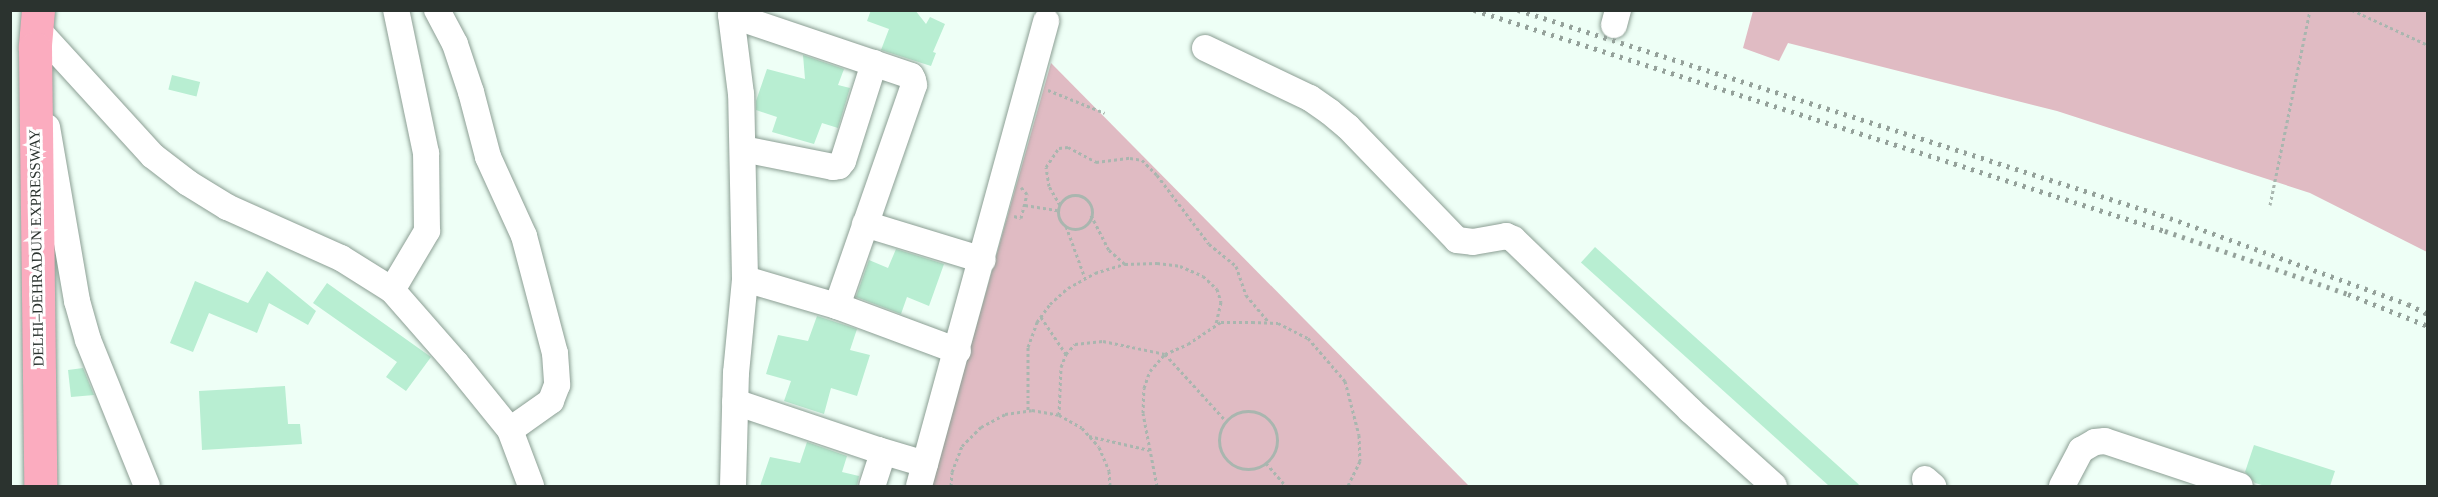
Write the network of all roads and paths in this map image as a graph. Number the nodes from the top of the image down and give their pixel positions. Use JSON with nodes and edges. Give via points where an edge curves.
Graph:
{"nodes":[{"id":1,"x":396,"y":10,"type":"edge"},
{"id":2,"x":438,"y":10,"type":"edge"},
{"id":3,"x":2310,"y":10,"type":"edge"},
{"id":4,"x":2352,"y":10,"type":"edge"},
{"id":5,"x":727,"y":12,"type":"edge"},
{"id":6,"x":1046,"y":21,"type":"dead end"},
{"id":7,"x":42,"y":29,"type":"edge"},
{"id":8,"x":2427,"y":45,"type":"edge"},
{"id":9,"x":1205,"y":48,"type":"dead end"},
{"id":10,"x":874,"y":63,"type":"junction"},
{"id":11,"x":1028,"y":81,"type":"junction"},
{"id":12,"x":1105,"y":113,"type":"dead end"},
{"id":13,"x":743,"y":149,"type":"junction"},
{"id":14,"x":1025,"y":205,"type":"dead end"},
{"id":15,"x":1060,"y":205,"type":"junction"},
{"id":16,"x":2270,"y":205,"type":"dead end"},
{"id":17,"x":1058,"y":210,"type":"junction"},
{"id":18,"x":1092,"y":215,"type":"junction"},
{"id":19,"x":865,"y":224,"type":"junction"},
{"id":20,"x":1066,"y":226,"type":"junction"},
{"id":21,"x":983,"y":260,"type":"junction"},
{"id":22,"x":1125,"y":264,"type":"junction"},
{"id":23,"x":745,"y":279,"type":"junction"},
{"id":24,"x":1085,"y":279,"type":"junction"},
{"id":25,"x":392,"y":290,"type":"junction"},
{"id":26,"x":837,"y":306,"type":"junction"},
{"id":27,"x":1041,"y":317,"type":"junction"},
{"id":28,"x":1269,"y":322,"type":"junction"},
{"id":29,"x":1216,"y":325,"type":"junction"},
{"id":30,"x":958,"y":351,"type":"junction"},
{"id":31,"x":1066,"y":354,"type":"junction"},
{"id":32,"x":1165,"y":354,"type":"junction"},
{"id":33,"x":735,"y":402,"type":"junction"},
{"id":34,"x":1028,"y":410,"type":"junction"},
{"id":35,"x":1059,"y":415,"type":"junction"},
{"id":36,"x":1226,"y":421,"type":"junction"},
{"id":37,"x":510,"y":430,"type":"junction"},
{"id":38,"x":1089,"y":436,"type":"junction"},
{"id":39,"x":878,"y":450,"type":"junction"},
{"id":40,"x":1149,"y":450,"type":"junction"},
{"id":41,"x":1266,"y":463,"type":"junction"},
{"id":42,"x":922,"y":475,"type":"edge"},
{"id":43,"x":40,"y":486,"type":"edge"},
{"id":44,"x":147,"y":486,"type":"edge"},
{"id":45,"x":531,"y":486,"type":"edge"},
{"id":46,"x":732,"y":486,"type":"edge"},
{"id":47,"x":872,"y":486,"type":"edge"},
{"id":48,"x":951,"y":486,"type":"edge"},
{"id":49,"x":1110,"y":486,"type":"edge"},
{"id":50,"x":1157,"y":486,"type":"edge"},
{"id":51,"x":1286,"y":486,"type":"edge"},
{"id":52,"x":1348,"y":486,"type":"edge"},
{"id":53,"x":1774,"y":486,"type":"edge"},
{"id":54,"x":2062,"y":486,"type":"edge"},
{"id":55,"x":2240,"y":486,"type":"edge"}],
"edges":[{"from":1,"to":25,"type":"street","via":[[426,153],[427,231]]},
{"from":2,"to":37,"type":"street","via":[[455,44],[488,157],[524,236],[555,352],[557,385],[552,401]]},
{"from":3,"to":16,"type":"path"},
{"from":4,"to":8,"type":"path"},
{"from":5,"to":10,"type":"street"},
{"from":5,"to":13,"type":"street","via":[[741,94]]},
{"from":6,"to":11,"type":"street"},
{"from":7,"to":25,"type":"street","via":[[153,156],[188,183],[228,207],[341,258]]},
{"from":7,"to":43,"type":"highway","name":"DELHI–DEHRADUN EXPRESSWAY"},
{"from":7,"to":44,"type":"street","via":[[43,105],[72,281],[88,340]]},
{"from":9,"to":53,"type":"street","via":[[1310,98],[1330,112],[1457,240],[1473,242],[1506,236],[1513,239]]},
{"from":10,"to":13,"type":"street","via":[[839,166]]},
{"from":10,"to":19,"type":"street","via":[[911,76],[914,86]]},
{"from":11,"to":12,"type":"path"},
{"from":11,"to":21,"type":"street"},
{"from":13,"to":23,"type":"street"},
{"from":14,"to":17,"type":"path"},
{"from":15,"to":17,"type":"path"},
{"from":15,"to":18,"type":"path","via":[[1070,195],[1082,196],[1090,204]]},
{"from":15,"to":28,"type":"path","via":[[1049,186],[1046,167],[1059,148],[1068,147],[1096,162],[1142,160],[1209,244],[1236,266],[1246,295]]},
{"from":17,"to":20,"type":"path"},
{"from":18,"to":20,"type":"path","via":[[1082,227]]},
{"from":18,"to":22,"type":"path","via":[[1109,250]]},
{"from":19,"to":21,"type":"street"},
{"from":19,"to":26,"type":"street"},
{"from":20,"to":24,"type":"path"},
{"from":21,"to":30,"type":"street"},
{"from":22,"to":24,"type":"path"},
{"from":22,"to":29,"type":"path","via":[[1180,266],[1203,276],[1217,289],[1221,302]]},
{"from":23,"to":26,"type":"street"},
{"from":23,"to":33,"type":"street"},
{"from":24,"to":27,"type":"path","via":[[1068,288]]},
{"from":25,"to":37,"type":"street"},
{"from":26,"to":30,"type":"street"},
{"from":27,"to":31,"type":"path"},
{"from":27,"to":34,"type":"path","via":[[1028,347]]},
{"from":28,"to":29,"type":"path"},
{"from":28,"to":52,"type":"path","via":[[1278,322],[1308,338],[1345,381],[1359,435],[1360,461]]},
{"from":29,"to":32,"type":"path"},
{"from":30,"to":42,"type":"street"},
{"from":31,"to":32,"type":"path","via":[[1075,344],[1102,341]]},
{"from":31,"to":35,"type":"path","via":[[1061,367]]},
{"from":32,"to":36,"type":"path"},
{"from":32,"to":40,"type":"path","via":[[1150,371],[1144,388],[1143,413]]},
{"from":33,"to":39,"type":"street"},
{"from":33,"to":46,"type":"street"},
{"from":34,"to":35,"type":"path"},
{"from":34,"to":48,"type":"path","via":[[1005,414],[981,427],[962,446]]},
{"from":35,"to":38,"type":"path"},
{"from":36,"to":41,"type":"path","via":[[1219,438],[1230,463],[1248,469]]},
{"from":36,"to":41,"type":"path","via":[[1242,411],[1262,414],[1269,420],[1277,437]]},
{"from":37,"to":45,"type":"street"},
{"from":38,"to":40,"type":"path"},
{"from":38,"to":49,"type":"path","via":[[1099,447],[1109,471]]},
{"from":39,"to":42,"type":"street"},
{"from":39,"to":47,"type":"street","via":[[881,459]]},
{"from":40,"to":50,"type":"path"},
{"from":41,"to":51,"type":"path"},
{"from":54,"to":55,"type":"street","via":[[2081,450],[2095,441]]}]}
